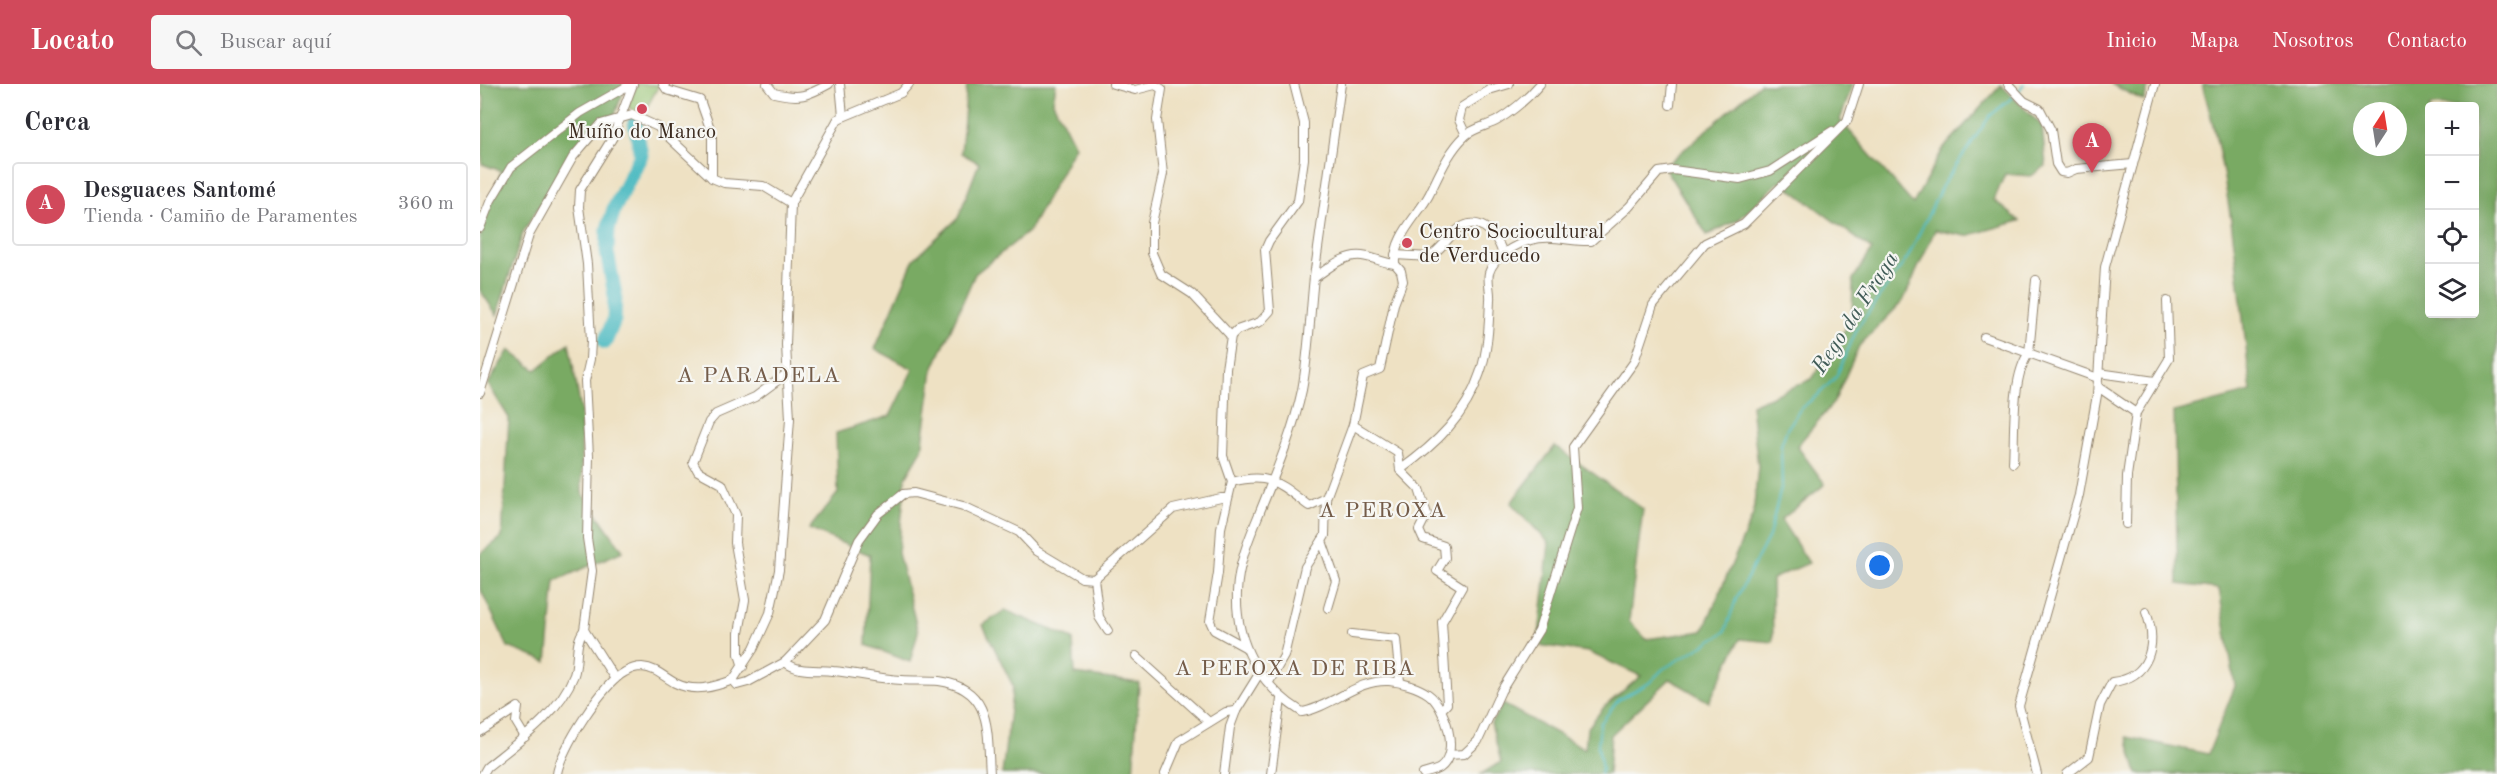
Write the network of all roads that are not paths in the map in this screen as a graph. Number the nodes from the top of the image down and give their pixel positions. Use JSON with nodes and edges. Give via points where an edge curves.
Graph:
{"nodes":[{"id":1,"x":632,"y":84,"type":"edge"},
{"id":2,"x":663,"y":84,"type":"edge"},
{"id":3,"x":767,"y":84,"type":"edge"},
{"id":4,"x":829,"y":84,"type":"edge"},
{"id":5,"x":840,"y":84,"type":"edge"},
{"id":6,"x":909,"y":84,"type":"edge"},
{"id":7,"x":1113,"y":84,"type":"edge"},
{"id":8,"x":1156,"y":84,"type":"edge"},
{"id":9,"x":1294,"y":84,"type":"edge"},
{"id":10,"x":1341,"y":84,"type":"edge"},
{"id":11,"x":1509,"y":84,"type":"edge"},
{"id":12,"x":1540,"y":84,"type":"edge"},
{"id":13,"x":1672,"y":84,"type":"edge"},
{"id":14,"x":1859,"y":84,"type":"edge"},
{"id":15,"x":2008,"y":84,"type":"edge"},
{"id":16,"x":2155,"y":84,"type":"edge"},
{"id":17,"x":1670,"y":105,"type":"dead end"},
{"id":18,"x":843,"y":116,"type":"junction"},
{"id":19,"x":619,"y":118,"type":"junction"},
{"id":20,"x":1847,"y":121,"type":"junction"},
{"id":21,"x":1466,"y":135,"type":"junction"},
{"id":22,"x":2133,"y":164,"type":"junction"},
{"id":23,"x":712,"y":178,"type":"junction"},
{"id":24,"x":790,"y":203,"type":"junction"},
{"id":25,"x":480,"y":228,"type":"edge"},
{"id":26,"x":1503,"y":254,"type":"junction"},
{"id":27,"x":1395,"y":260,"type":"junction"},
{"id":28,"x":1314,"y":278,"type":"junction"},
{"id":29,"x":2036,"y":280,"type":"dead end"},
{"id":30,"x":2167,"y":302,"type":"dead end"},
{"id":31,"x":1231,"y":336,"type":"junction"},
{"id":32,"x":1984,"y":337,"type":"dead end"},
{"id":33,"x":2029,"y":353,"type":"junction"},
{"id":34,"x":789,"y":372,"type":"junction"},
{"id":35,"x":2098,"y":379,"type":"junction"},
{"id":36,"x":2155,"y":381,"type":"junction"},
{"id":37,"x":480,"y":393,"type":"edge"},
{"id":38,"x":2136,"y":413,"type":"junction"},
{"id":39,"x":1353,"y":425,"type":"junction"},
{"id":40,"x":2013,"y":463,"type":"dead end"},
{"id":41,"x":1400,"y":470,"type":"junction"},
{"id":42,"x":1272,"y":480,"type":"junction"},
{"id":43,"x":1232,"y":482,"type":"junction"},
{"id":44,"x":1227,"y":498,"type":"junction"},
{"id":45,"x":1326,"y":498,"type":"junction"},
{"id":46,"x":2126,"y":525,"type":"dead end"},
{"id":47,"x":1322,"y":541,"type":"junction"},
{"id":48,"x":1094,"y":579,"type":"junction"},
{"id":49,"x":1328,"y":608,"type":"dead end"},
{"id":50,"x":2146,"y":612,"type":"dead end"},
{"id":51,"x":584,"y":630,"type":"junction"},
{"id":52,"x":1108,"y":631,"type":"dead end"},
{"id":53,"x":1352,"y":634,"type":"dead end"},
{"id":54,"x":1245,"y":647,"type":"junction"},
{"id":55,"x":1136,"y":656,"type":"dead end"},
{"id":56,"x":785,"y":662,"type":"junction"},
{"id":57,"x":742,"y":667,"type":"junction"},
{"id":58,"x":1259,"y":674,"type":"junction"},
{"id":59,"x":615,"y":679,"type":"junction"},
{"id":60,"x":733,"y":680,"type":"junction"},
{"id":61,"x":1269,"y":682,"type":"junction"},
{"id":62,"x":1400,"y":682,"type":"junction"},
{"id":63,"x":1281,"y":699,"type":"junction"},
{"id":64,"x":1442,"y":709,"type":"junction"},
{"id":65,"x":1236,"y":711,"type":"junction"},
{"id":66,"x":1209,"y":722,"type":"junction"},
{"id":67,"x":480,"y":732,"type":"edge"},
{"id":68,"x":525,"y":736,"type":"junction"},
{"id":69,"x":1449,"y":755,"type":"junction"},
{"id":70,"x":483,"y":774,"type":"edge"},
{"id":71,"x":557,"y":774,"type":"edge"},
{"id":72,"x":990,"y":774,"type":"edge"},
{"id":73,"x":1165,"y":774,"type":"edge"},
{"id":74,"x":1224,"y":774,"type":"edge"},
{"id":75,"x":1271,"y":774,"type":"edge"},
{"id":76,"x":1423,"y":774,"type":"edge"},
{"id":77,"x":2037,"y":774,"type":"edge"},
{"id":78,"x":2067,"y":774,"type":"edge"}],
"edges":[{"from":1,"to":19,"type":"street"},
{"from":1,"to":25,"type":"street","via":[[580,112],[511,167]]},
{"from":2,"to":23,"type":"street","via":[[667,90],[700,99],[712,134]]},
{"from":3,"to":4,"type":"street","via":[[774,93],[793,97],[807,96]]},
{"from":5,"to":18,"type":"street"},
{"from":6,"to":18,"type":"street","via":[[901,93]]},
{"from":7,"to":8,"type":"street","via":[[1135,90]]},
{"from":8,"to":31,"type":"street","via":[[1162,89],[1157,120],[1163,174],[1152,223],[1152,253],[1161,274],[1192,294]]},
{"from":9,"to":31,"type":"street","via":[[1304,123],[1298,201],[1265,250],[1270,311],[1260,322]]},
{"from":10,"to":28,"type":"street"},
{"from":11,"to":21,"type":"street","via":[[1462,107],[1459,120]]},
{"from":12,"to":21,"type":"street","via":[[1498,120]]},
{"from":13,"to":17,"type":"street"},
{"from":14,"to":20,"type":"street"},
{"from":15,"to":22,"type":"street","via":[[2024,101],[2040,109],[2051,130],[2056,164],[2061,172]]},
{"from":16,"to":22,"type":"street"},
{"from":18,"to":24,"type":"street","via":[[832,128]]},
{"from":19,"to":23,"type":"street","via":[[632,115],[658,127]]},
{"from":19,"to":37,"type":"street","via":[[601,123],[573,157],[529,235]]},
{"from":19,"to":51,"type":"street","via":[[613,137],[580,190],[591,341],[585,381],[589,456],[587,538],[592,571]]},
{"from":20,"to":26,"type":"street","via":[[1770,171],[1740,179],[1673,170],[1659,172],[1629,207],[1590,241],[1531,240]]},
{"from":20,"to":69,"type":"street","via":[[1744,224],[1705,243],[1653,305],[1634,362],[1573,447],[1577,508],[1539,630],[1501,691],[1478,741],[1464,754]]},
{"from":21,"to":27,"type":"street","via":[[1439,171],[1429,195],[1403,233]]},
{"from":22,"to":35,"type":"street","via":[[2105,267]]},
{"from":23,"to":24,"type":"street","via":[[724,183],[763,186]]},
{"from":24,"to":34,"type":"street","via":[[786,315]]},
{"from":26,"to":27,"type":"street","via":[[1491,231],[1479,224],[1455,232],[1430,257]]},
{"from":26,"to":41,"type":"street","via":[[1489,273],[1487,340],[1471,396],[1441,437]]},
{"from":27,"to":28,"type":"street","via":[[1383,263],[1364,256],[1348,256]]},
{"from":27,"to":39,"type":"street","via":[[1403,281],[1380,369],[1363,376]]},
{"from":28,"to":42,"type":"street","via":[[1302,390]]},
{"from":29,"to":33,"type":"street"},
{"from":30,"to":36,"type":"street","via":[[2169,360]]},
{"from":31,"to":43,"type":"street","via":[[1223,456]]},
{"from":32,"to":33,"type":"street"},
{"from":33,"to":35,"type":"street"},
{"from":33,"to":40,"type":"street","via":[[2022,362],[2018,381]]},
{"from":34,"to":57,"type":"street","via":[[790,419],[779,570],[770,613]]},
{"from":34,"to":57,"type":"street","via":[[755,397],[716,414],[693,462],[698,471],[722,484],[736,515],[735,543],[746,600],[739,633]]},
{"from":35,"to":36,"type":"street"},
{"from":35,"to":38,"type":"street"},
{"from":35,"to":77,"type":"street","via":[[2079,495],[2019,706]]},
{"from":36,"to":38,"type":"street"},
{"from":38,"to":46,"type":"street","via":[[2127,476]]},
{"from":39,"to":41,"type":"street","via":[[1398,453]]},
{"from":39,"to":45,"type":"street"},
{"from":41,"to":64,"type":"street","via":[[1419,489],[1427,514],[1419,530],[1423,539],[1444,546],[1445,558],[1437,571],[1462,587],[1443,622],[1447,705]]},
{"from":42,"to":43,"type":"street","via":[[1251,477]]},
{"from":42,"to":45,"type":"street","via":[[1309,506]]},
{"from":42,"to":54,"type":"street","via":[[1245,550],[1237,592]]},
{"from":43,"to":44,"type":"street"},
{"from":44,"to":48,"type":"street","via":[[1173,509]]},
{"from":44,"to":54,"type":"street","via":[[1210,621],[1214,630]]},
{"from":45,"to":47,"type":"street"},
{"from":47,"to":49,"type":"street","via":[[1336,581]]},
{"from":47,"to":61,"type":"street","via":[[1305,567],[1284,656]]},
{"from":48,"to":52,"type":"street","via":[[1099,616]]},
{"from":48,"to":56,"type":"street","via":[[1082,578],[1037,551],[1019,532],[963,506],[914,493],[903,494],[878,514],[859,540],[825,620]]},
{"from":50,"to":78,"type":"street","via":[[2153,641],[2146,662],[2135,676],[2112,682],[2100,705],[2089,757]]},
{"from":51,"to":59,"type":"street"},
{"from":51,"to":68,"type":"street","via":[[579,637],[574,674],[558,702]]},
{"from":53,"to":62,"type":"street","via":[[1395,639]]},
{"from":54,"to":58,"type":"street"},
{"from":55,"to":66,"type":"street"},
{"from":56,"to":60,"type":"street","via":[[748,682],[737,685]]},
{"from":56,"to":72,"type":"street","via":[[793,669],[938,681],[967,690],[987,722]]},
{"from":57,"to":60,"type":"street"},
{"from":58,"to":61,"type":"street"},
{"from":58,"to":65,"type":"street"},
{"from":59,"to":60,"type":"street","via":[[639,667],[690,688],[707,688]]},
{"from":59,"to":71,"type":"street","via":[[583,719],[563,752]]},
{"from":61,"to":63,"type":"street"},
{"from":62,"to":63,"type":"street","via":[[1364,685],[1317,710],[1302,712]]},
{"from":62,"to":64,"type":"street","via":[[1427,694]]},
{"from":63,"to":75,"type":"street"},
{"from":64,"to":69,"type":"street","via":[[1450,741]]},
{"from":65,"to":66,"type":"street"},
{"from":65,"to":74,"type":"street"},
{"from":66,"to":73,"type":"street","via":[[1179,741]]},
{"from":67,"to":68,"type":"street","via":[[518,707],[516,722]]},
{"from":68,"to":70,"type":"street"},
{"from":69,"to":76,"type":"street","via":[[1441,768]]}]}
